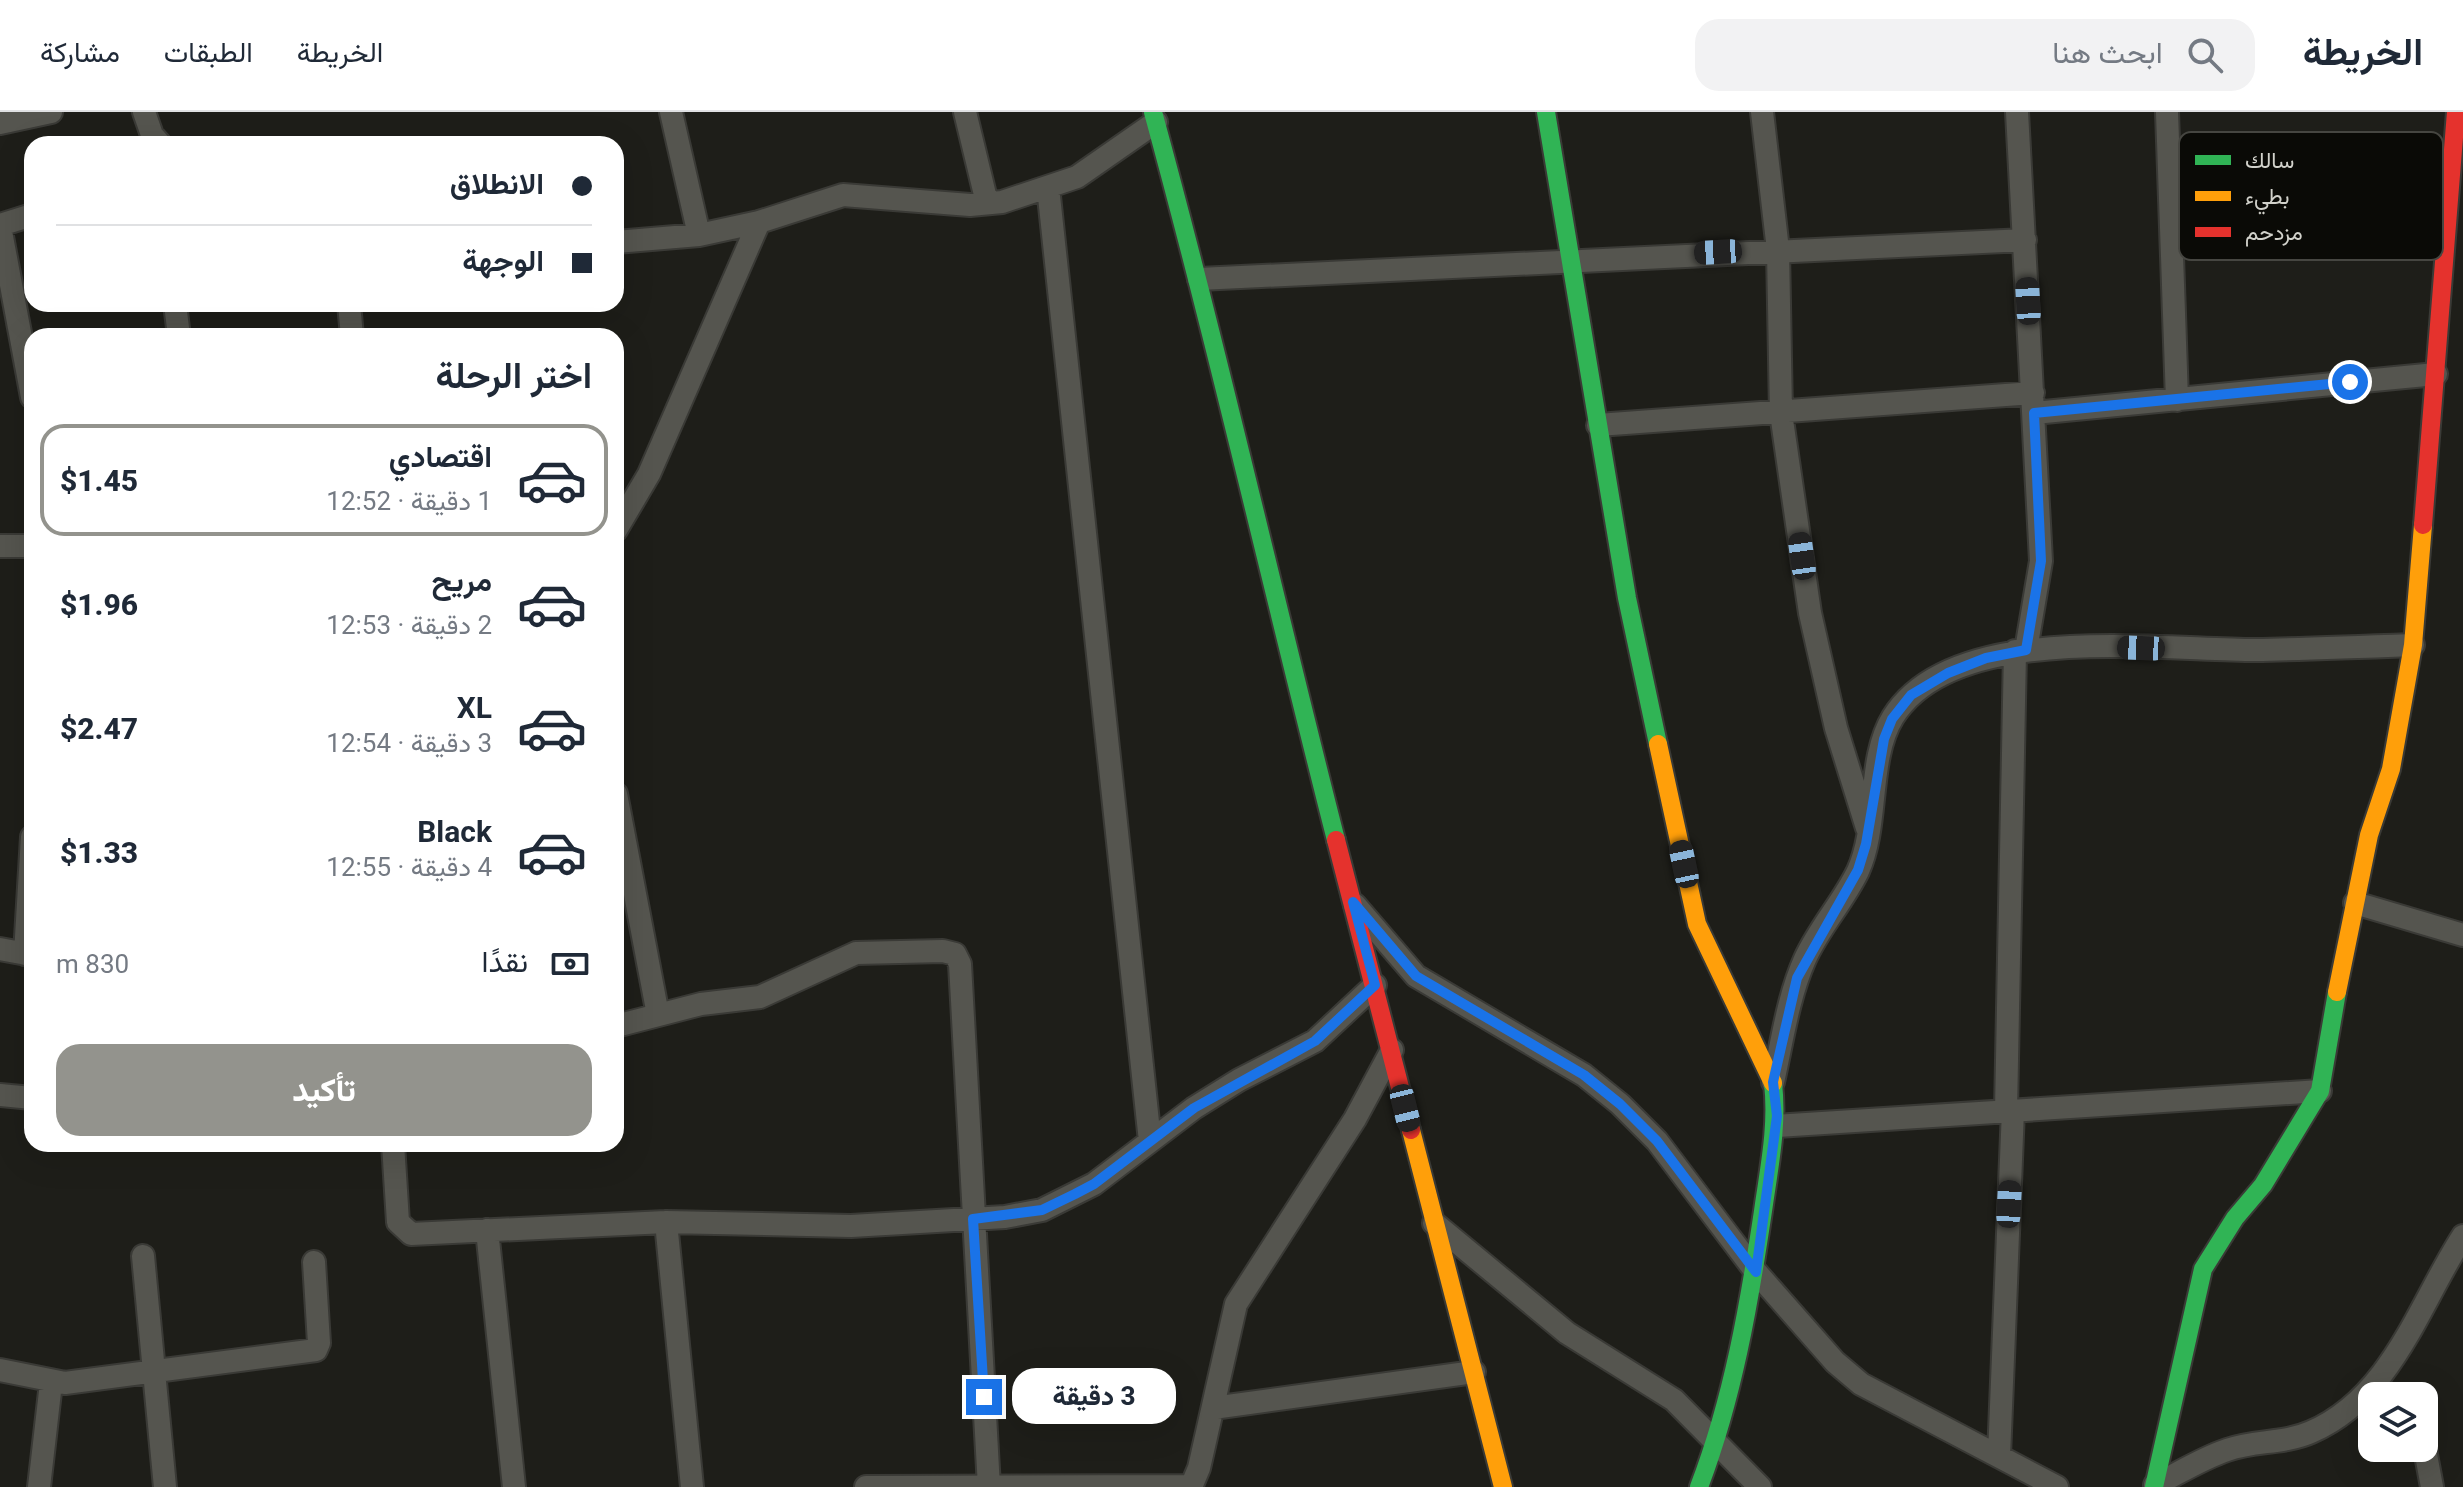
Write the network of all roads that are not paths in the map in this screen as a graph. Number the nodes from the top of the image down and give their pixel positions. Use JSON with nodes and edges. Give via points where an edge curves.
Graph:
{"nodes":[{"id":1,"x":51,"y":112,"type":"edge"},
{"id":2,"x":144,"y":112,"type":"edge"},
{"id":3,"x":671,"y":112,"type":"edge"},
{"id":4,"x":965,"y":112,"type":"edge"},
{"id":5,"x":1546,"y":112,"type":"edge"},
{"id":6,"x":1762,"y":112,"type":"edge"},
{"id":7,"x":2017,"y":112,"type":"edge"},
{"id":8,"x":2167,"y":112,"type":"edge"},
{"id":9,"x":2456,"y":112,"type":"edge"},
{"id":10,"x":1154,"y":117,"type":"edge"},
{"id":11,"x":0,"y":123,"type":"edge"},
{"id":12,"x":153,"y":136,"type":"edge"},
{"id":13,"x":1048,"y":187,"type":"junction"},
{"id":14,"x":987,"y":203,"type":"junction"},
{"id":15,"x":24,"y":218,"type":"edge"},
{"id":16,"x":759,"y":222,"type":"junction"},
{"id":17,"x":0,"y":225,"type":"edge"},
{"id":18,"x":699,"y":235,"type":"junction"},
{"id":19,"x":2025,"y":240,"type":"junction"},
{"id":20,"x":624,"y":241,"type":"edge"},
{"id":21,"x":1778,"y":250,"type":"junction"},
{"id":22,"x":1570,"y":259,"type":"junction"},
{"id":23,"x":1199,"y":279,"type":"junction"},
{"id":24,"x":24,"y":354,"type":"edge"},
{"id":25,"x":2436,"y":374,"type":"junction"},
{"id":26,"x":2177,"y":400,"type":"junction"},
{"id":27,"x":2033,"y":403,"type":"junction"},
{"id":28,"x":1781,"y":413,"type":"junction"},
{"id":29,"x":1598,"y":425,"type":"junction"},
{"id":30,"x":624,"y":516,"type":"edge"},
{"id":31,"x":0,"y":546,"type":"edge"},
{"id":32,"x":24,"y":546,"type":"edge"},
{"id":33,"x":2413,"y":645,"type":"junction"},
{"id":34,"x":2020,"y":650,"type":"junction"},
{"id":35,"x":1868,"y":834,"type":"junction"},
{"id":36,"x":624,"y":836,"type":"edge"},
{"id":37,"x":1353,"y":902,"type":"junction"},
{"id":38,"x":2355,"y":903,"type":"junction"},
{"id":39,"x":2463,"y":935,"type":"edge"},
{"id":40,"x":0,"y":949,"type":"edge"},
{"id":41,"x":24,"y":953,"type":"edge"},
{"id":42,"x":1375,"y":985,"type":"junction"},
{"id":43,"x":658,"y":1015,"type":"junction"},
{"id":44,"x":624,"y":1024,"type":"edge"},
{"id":45,"x":1392,"y":1050,"type":"junction"},
{"id":46,"x":1773,"y":1082,"type":"junction"},
{"id":47,"x":2320,"y":1091,"type":"junction"},
{"id":48,"x":0,"y":1095,"type":"edge"},
{"id":49,"x":24,"y":1097,"type":"edge"},
{"id":50,"x":2010,"y":1110,"type":"junction"},
{"id":51,"x":1776,"y":1126,"type":"junction"},
{"id":52,"x":1150,"y":1141,"type":"junction"},
{"id":53,"x":394,"y":1152,"type":"edge"},
{"id":54,"x":973,"y":1219,"type":"junction"},
{"id":55,"x":666,"y":1222,"type":"junction"},
{"id":56,"x":1433,"y":1222,"type":"junction"},
{"id":57,"x":487,"y":1230,"type":"junction"},
{"id":58,"x":2463,"y":1236,"type":"edge"},
{"id":59,"x":143,"y":1256,"type":"dead end"},
{"id":60,"x":314,"y":1262,"type":"dead end"},
{"id":61,"x":1756,"y":1272,"type":"junction"},
{"id":62,"x":155,"y":1369,"type":"junction"},
{"id":63,"x":0,"y":1370,"type":"edge"},
{"id":64,"x":1474,"y":1372,"type":"junction"},
{"id":65,"x":2377,"y":1382,"type":"edge"},
{"id":66,"x":51,"y":1383,"type":"junction"},
{"id":67,"x":2358,"y":1405,"type":"edge"},
{"id":68,"x":1213,"y":1408,"type":"junction"},
{"id":69,"x":1717,"y":1440,"type":"junction"},
{"id":70,"x":1999,"y":1456,"type":"junction"},
{"id":71,"x":2427,"y":1462,"type":"edge"},
{"id":72,"x":1192,"y":1486,"type":"edge"},
{"id":73,"x":2155,"y":1486,"type":"edge"},
{"id":74,"x":39,"y":1487,"type":"edge"},
{"id":75,"x":165,"y":1487,"type":"edge"},
{"id":76,"x":514,"y":1487,"type":"edge"},
{"id":77,"x":692,"y":1487,"type":"edge"},
{"id":78,"x":866,"y":1487,"type":"edge"},
{"id":79,"x":989,"y":1487,"type":"edge"},
{"id":80,"x":1503,"y":1487,"type":"edge"},
{"id":81,"x":1699,"y":1487,"type":"edge"},
{"id":82,"x":1760,"y":1487,"type":"edge"},
{"id":83,"x":2057,"y":1487,"type":"edge"},
{"id":84,"x":2432,"y":1487,"type":"edge"}],
"edges":[{"from":1,"to":11,"type":"street"},
{"from":2,"to":12,"type":"street"},
{"from":3,"to":18,"type":"street"},
{"from":4,"to":14,"type":"street"},
{"from":5,"to":22,"type":"street"},
{"from":6,"to":21,"type":"street"},
{"from":7,"to":19,"type":"street"},
{"from":8,"to":26,"type":"street"},
{"from":9,"to":25,"type":"street"},
{"from":10,"to":13,"type":"street","via":[[1077,177]]},
{"from":10,"to":23,"type":"street"},
{"from":13,"to":14,"type":"street"},
{"from":13,"to":52,"type":"street"},
{"from":14,"to":16,"type":"street","via":[[843,195]]},
{"from":15,"to":17,"type":"street"},
{"from":16,"to":18,"type":"street"},
{"from":16,"to":30,"type":"street","via":[[649,474]]},
{"from":17,"to":24,"type":"street"},
{"from":18,"to":20,"type":"street"},
{"from":19,"to":21,"type":"street"},
{"from":19,"to":27,"type":"street"},
{"from":21,"to":22,"type":"street"},
{"from":21,"to":28,"type":"street"},
{"from":22,"to":23,"type":"street"},
{"from":22,"to":29,"type":"street"},
{"from":23,"to":37,"type":"street"},
{"from":25,"to":26,"type":"street"},
{"from":25,"to":33,"type":"street"},
{"from":26,"to":27,"type":"street"},
{"from":27,"to":28,"type":"street"},
{"from":27,"to":34,"type":"street","via":[[2041,561]]},
{"from":28,"to":29,"type":"street"},
{"from":28,"to":35,"type":"street","via":[[1810,613],[1836,728]]},
{"from":29,"to":46,"type":"street","via":[[1627,598],[1697,924]]},
{"from":31,"to":32,"type":"street"},
{"from":33,"to":34,"type":"street"},
{"from":33,"to":38,"type":"street","via":[[2391,769],[2369,835]]},
{"from":34,"to":35,"type":"street","via":[[1948,673],[1903,703],[1884,739]]},
{"from":34,"to":50,"type":"street"},
{"from":35,"to":46,"type":"street","via":[[1858,870],[1797,978]]},
{"from":36,"to":43,"type":"street"},
{"from":37,"to":42,"type":"street"},
{"from":37,"to":61,"type":"street","via":[[1416,976],[1584,1075],[1620,1104],[1657,1141]]},
{"from":38,"to":39,"type":"street"},
{"from":38,"to":47,"type":"street"},
{"from":40,"to":41,"type":"street"},
{"from":42,"to":45,"type":"street"},
{"from":42,"to":52,"type":"street","via":[[1315,1041],[1239,1080]]},
{"from":43,"to":44,"type":"street"},
{"from":43,"to":54,"type":"street","via":[[760,997],[856,953],[955,954],[960,964]]},
{"from":45,"to":56,"type":"street"},
{"from":45,"to":68,"type":"street","via":[[1355,1119],[1236,1304]]},
{"from":46,"to":51,"type":"street"},
{"from":47,"to":50,"type":"street"},
{"from":47,"to":73,"type":"street","via":[[2203,1269]]},
{"from":48,"to":49,"type":"street"},
{"from":50,"to":51,"type":"street"},
{"from":50,"to":70,"type":"street"},
{"from":51,"to":61,"type":"street"},
{"from":52,"to":54,"type":"street","via":[[1094,1184],[1042,1210]]},
{"from":53,"to":57,"type":"street","via":[[398,1222],[404,1231]]},
{"from":54,"to":55,"type":"street","via":[[851,1226]]},
{"from":54,"to":79,"type":"street"},
{"from":55,"to":57,"type":"street"},
{"from":55,"to":77,"type":"street"},
{"from":56,"to":64,"type":"street"},
{"from":56,"to":69,"type":"street","via":[[1567,1333],[1666,1394]]},
{"from":57,"to":76,"type":"street"},
{"from":58,"to":65,"type":"street"},
{"from":59,"to":62,"type":"street"},
{"from":60,"to":62,"type":"street","via":[[316,1350]]},
{"from":61,"to":69,"type":"street"},
{"from":61,"to":70,"type":"street","via":[[1861,1384]]},
{"from":62,"to":66,"type":"street"},
{"from":62,"to":75,"type":"street"},
{"from":63,"to":66,"type":"street"},
{"from":64,"to":68,"type":"street"},
{"from":64,"to":80,"type":"street"},
{"from":66,"to":74,"type":"street"},
{"from":67,"to":73,"type":"street","via":[[2309,1433],[2226,1450]]},
{"from":68,"to":72,"type":"street"},
{"from":69,"to":81,"type":"street"},
{"from":69,"to":82,"type":"street"},
{"from":70,"to":83,"type":"street"},
{"from":71,"to":84,"type":"street"},
{"from":72,"to":79,"type":"street"},
{"from":78,"to":79,"type":"street"}]}
